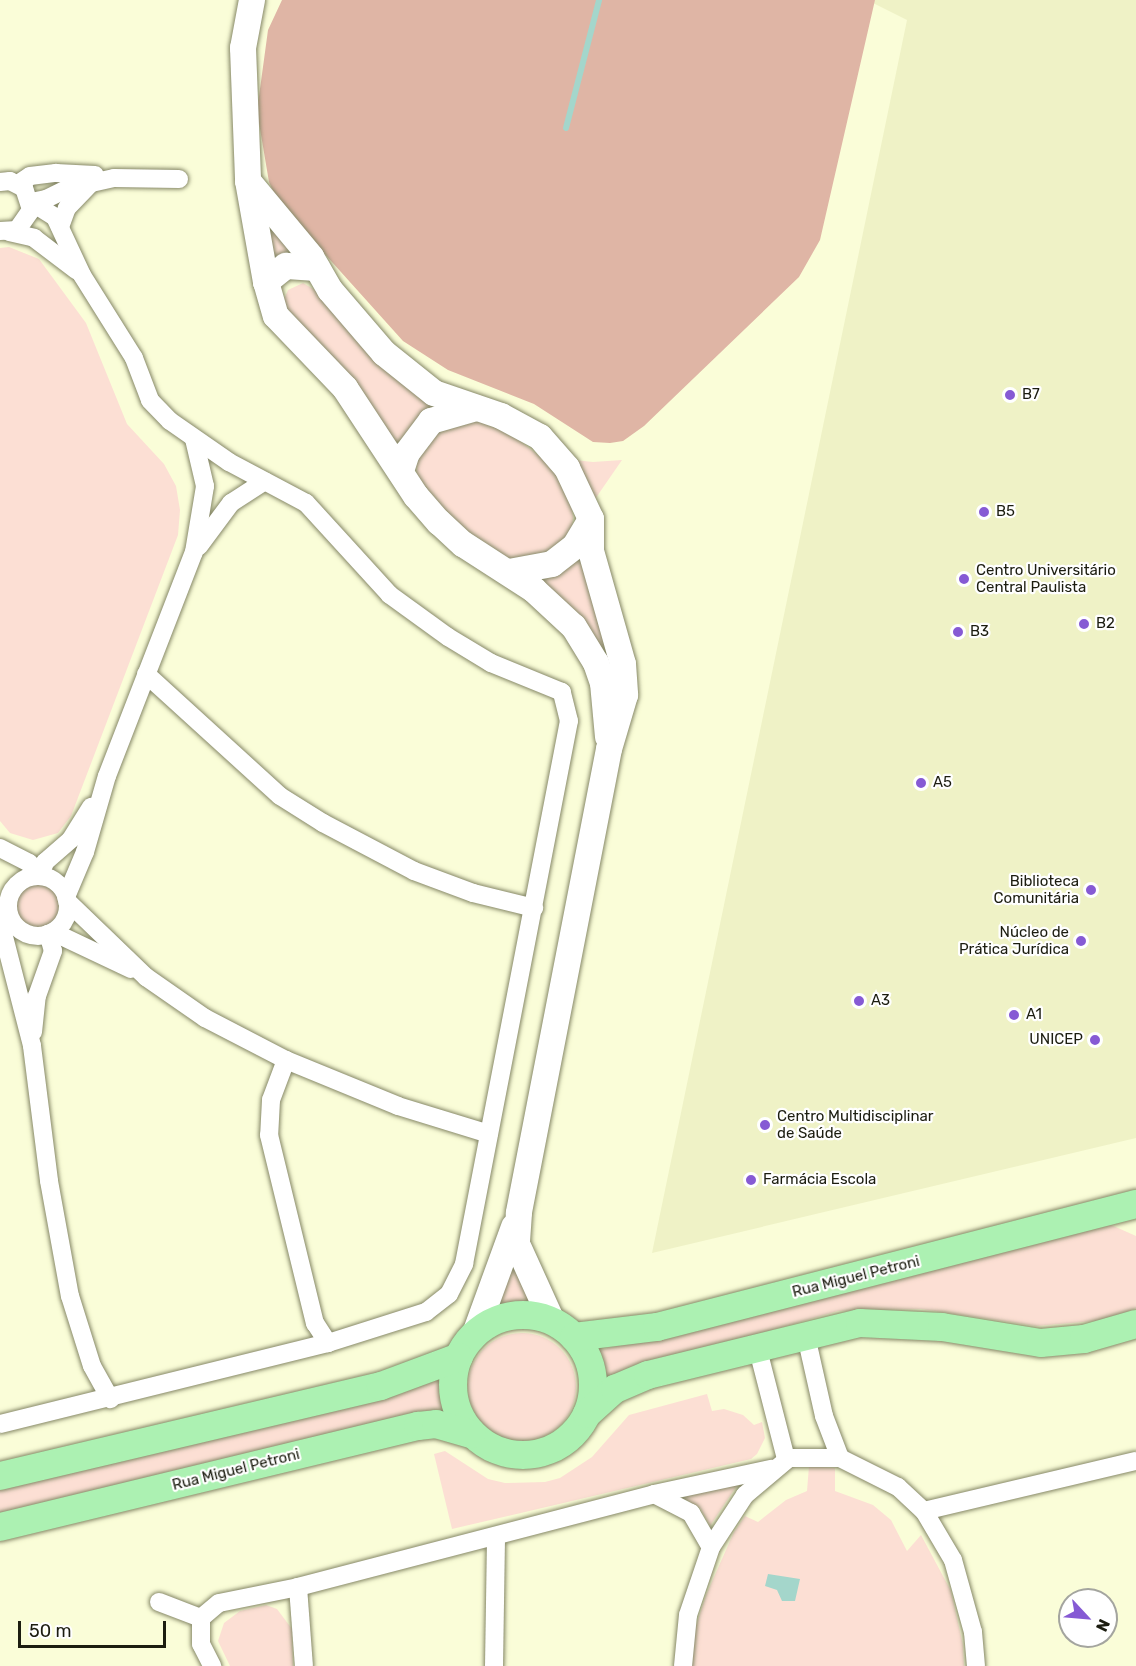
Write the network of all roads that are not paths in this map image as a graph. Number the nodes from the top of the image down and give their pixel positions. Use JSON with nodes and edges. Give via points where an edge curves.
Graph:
{"nodes":[{"id":1,"x":252,"y":0,"type":"edge"},
{"id":2,"x":267,"y":0,"type":"edge"},
{"id":3,"x":243,"y":88,"type":"junction"},
{"id":4,"x":114,"y":178,"type":"junction"},
{"id":5,"x":179,"y":179,"type":"dead end"},
{"id":6,"x":249,"y":181,"type":"junction"},
{"id":7,"x":92,"y":182,"type":"junction"},
{"id":8,"x":9,"y":183,"type":"edge"},
{"id":9,"x":31,"y":202,"type":"junction"},
{"id":10,"x":60,"y":227,"type":"junction"},
{"id":11,"x":4,"y":232,"type":"edge"},
{"id":12,"x":317,"y":268,"type":"junction"},
{"id":13,"x":82,"y":275,"type":"junction"},
{"id":14,"x":266,"y":282,"type":"junction"},
{"id":15,"x":476,"y":408,"type":"junction"},
{"id":16,"x":194,"y":439,"type":"junction"},
{"id":17,"x":401,"y":471,"type":"junction"},
{"id":18,"x":265,"y":481,"type":"junction"},
{"id":19,"x":591,"y":519,"type":"junction"},
{"id":20,"x":194,"y":552,"type":"junction"},
{"id":21,"x":509,"y":572,"type":"junction"},
{"id":22,"x":146,"y":674,"type":"junction"},
{"id":23,"x":609,"y":749,"type":"junction"},
{"id":24,"x":107,"y":776,"type":"junction"},
{"id":25,"x":0,"y":848,"type":"edge"},
{"id":26,"x":39,"y":876,"type":"junction"},
{"id":27,"x":67,"y":899,"type":"junction"},
{"id":28,"x":5,"y":907,"type":"edge"},
{"id":29,"x":534,"y":908,"type":"junction"},
{"id":30,"x":50,"y":933,"type":"junction"},
{"id":31,"x":146,"y":976,"type":"junction"},
{"id":32,"x":32,"y":1046,"type":"junction"},
{"id":33,"x":286,"y":1060,"type":"junction"},
{"id":34,"x":489,"y":1134,"type":"junction"},
{"id":35,"x":1131,"y":1212,"type":"edge"},
{"id":36,"x":519,"y":1213,"type":"junction"},
{"id":37,"x":1136,"y":1324,"type":"edge"},
{"id":38,"x":563,"y":1329,"type":"junction"},
{"id":39,"x":806,"y":1336,"type":"junction"},
{"id":40,"x":328,"y":1343,"type":"junction"},
{"id":41,"x":467,"y":1345,"type":"junction"},
{"id":42,"x":757,"y":1346,"type":"junction"},
{"id":43,"x":110,"y":1399,"type":"junction"},
{"id":44,"x":587,"y":1414,"type":"junction"},
{"id":45,"x":0,"y":1424,"type":"edge"},
{"id":46,"x":472,"y":1434,"type":"junction"},
{"id":47,"x":840,"y":1458,"type":"junction"},
{"id":48,"x":1136,"y":1461,"type":"edge"},
{"id":49,"x":778,"y":1464,"type":"junction"},
{"id":50,"x":0,"y":1476,"type":"edge"},
{"id":51,"x":654,"y":1494,"type":"junction"},
{"id":52,"x":924,"y":1510,"type":"junction"},
{"id":53,"x":0,"y":1527,"type":"edge"},
{"id":54,"x":496,"y":1537,"type":"junction"},
{"id":55,"x":711,"y":1547,"type":"junction"},
{"id":56,"x":298,"y":1587,"type":"junction"},
{"id":57,"x":159,"y":1602,"type":"dead end"},
{"id":58,"x":201,"y":1618,"type":"junction"},
{"id":59,"x":212,"y":1666,"type":"edge"},
{"id":60,"x":304,"y":1666,"type":"edge"},
{"id":61,"x":494,"y":1666,"type":"edge"},
{"id":62,"x":682,"y":1666,"type":"edge"},
{"id":63,"x":976,"y":1666,"type":"edge"}],
"edges":[{"from":1,"to":3,"type":"street","via":[[243,48]]},
{"from":2,"to":3,"type":"street"},
{"from":3,"to":6,"type":"street"},
{"from":4,"to":5,"type":"street"},
{"from":4,"to":7,"type":"street"},
{"from":4,"to":8,"type":"street","via":[[56,173]]},
{"from":6,"to":12,"type":"street"},
{"from":6,"to":14,"type":"street"},
{"from":7,"to":9,"type":"street"},
{"from":7,"to":10,"type":"street","via":[[71,202]]},
{"from":8,"to":9,"type":"street"},
{"from":9,"to":10,"type":"street","via":[[48,210]]},
{"from":9,"to":11,"type":"street","via":[[29,218]]},
{"from":10,"to":13,"type":"street"},
{"from":11,"to":13,"type":"street","via":[[34,238]]},
{"from":12,"to":14,"type":"street","via":[[286,266]]},
{"from":12,"to":15,"type":"street","via":[[366,333],[406,374],[434,393]]},
{"from":13,"to":16,"type":"street","via":[[119,331],[150,400]]},
{"from":14,"to":17,"type":"street","via":[[276,316],[345,388]]},
{"from":15,"to":17,"type":"street","via":[[431,421],[406,453]]},
{"from":15,"to":19,"type":"street","via":[[523,427],[553,448]]},
{"from":16,"to":18,"type":"street"},
{"from":16,"to":20,"type":"street","via":[[205,486]]},
{"from":17,"to":21,"type":"street","via":[[438,522],[464,544]]},
{"from":18,"to":20,"type":"street","via":[[231,503]]},
{"from":18,"to":29,"type":"street","via":[[288,491],[316,511],[361,566],[405,608],[491,663],[555,686],[566,698],[569,721]]},
{"from":19,"to":21,"type":"street","via":[[575,546],[552,564]]},
{"from":19,"to":23,"type":"street","via":[[591,551],[623,664],[625,695]]},
{"from":20,"to":22,"type":"street"},
{"from":21,"to":23,"type":"street","via":[[563,614],[586,643],[603,683]]},
{"from":22,"to":24,"type":"street"},
{"from":22,"to":29,"type":"street","via":[[280,796],[323,823],[414,871],[473,893]]},
{"from":23,"to":36,"type":"street"},
{"from":24,"to":26,"type":"street","via":[[80,827],[45,862]]},
{"from":24,"to":27,"type":"street"},
{"from":25,"to":26,"type":"street","via":[[29,863]]},
{"from":26,"to":27,"type":"street","via":[[57,883]]},
{"from":26,"to":28,"type":"street","via":[[29,877],[13,889]]},
{"from":27,"to":30,"type":"street","via":[[65,919]]},
{"from":27,"to":31,"type":"street"},
{"from":28,"to":30,"type":"street","via":[[23,933]]},
{"from":28,"to":32,"type":"street","via":[[1,925]]},
{"from":29,"to":34,"type":"street"},
{"from":30,"to":31,"type":"street"},
{"from":30,"to":32,"type":"street","via":[[52,951],[37,996]]},
{"from":31,"to":33,"type":"street","via":[[205,1018]]},
{"from":32,"to":43,"type":"street","via":[[49,1182],[70,1296],[92,1366]]},
{"from":33,"to":34,"type":"street","via":[[398,1106]]},
{"from":33,"to":40,"type":"street","via":[[271,1100],[269,1135],[315,1323]]},
{"from":34,"to":40,"type":"street","via":[[464,1264],[448,1294],[426,1312]]},
{"from":35,"to":38,"type":"main road","name":"Rua Miguel Petroni","via":[[657,1327]]},
{"from":36,"to":38,"type":"street","via":[[518,1245]]},
{"from":36,"to":41,"type":"street"},
{"from":37,"to":39,"type":"main road","via":[[1084,1339],[1041,1342],[903,1323],[860,1323]]},
{"from":38,"to":41,"type":"main road","via":[[525,1315],[498,1319]]},
{"from":38,"to":44,"type":"main road","via":[[589,1360],[593,1387]]},
{"from":39,"to":42,"type":"main road"},
{"from":39,"to":47,"type":"street","via":[[824,1416]]},
{"from":40,"to":43,"type":"street"},
{"from":41,"to":46,"type":"main road","via":[[453,1383],[456,1401]]},
{"from":41,"to":50,"type":"main road","via":[[381,1386]]},
{"from":42,"to":44,"type":"main road","via":[[648,1375],[615,1389]]},
{"from":42,"to":49,"type":"street"},
{"from":43,"to":45,"type":"street"},
{"from":44,"to":46,"type":"main road","via":[[571,1437],[548,1451],[521,1456],[494,1450]]},
{"from":46,"to":53,"type":"main road","name":"Rua Miguel Petroni","via":[[436,1424],[418,1426]]},
{"from":47,"to":49,"type":"street"},
{"from":47,"to":52,"type":"street","via":[[898,1487]]},
{"from":48,"to":52,"type":"street"},
{"from":49,"to":51,"type":"street"},
{"from":49,"to":55,"type":"street","via":[[745,1494]]},
{"from":51,"to":54,"type":"street"},
{"from":51,"to":55,"type":"street","via":[[691,1514]]},
{"from":52,"to":63,"type":"street","via":[[953,1560],[973,1632]]},
{"from":54,"to":56,"type":"street"},
{"from":54,"to":61,"type":"street"},
{"from":55,"to":62,"type":"street","via":[[688,1615]]},
{"from":56,"to":58,"type":"street","via":[[219,1603]]},
{"from":56,"to":60,"type":"street"},
{"from":57,"to":58,"type":"street"},
{"from":58,"to":59,"type":"street","via":[[201,1644]]}]}
